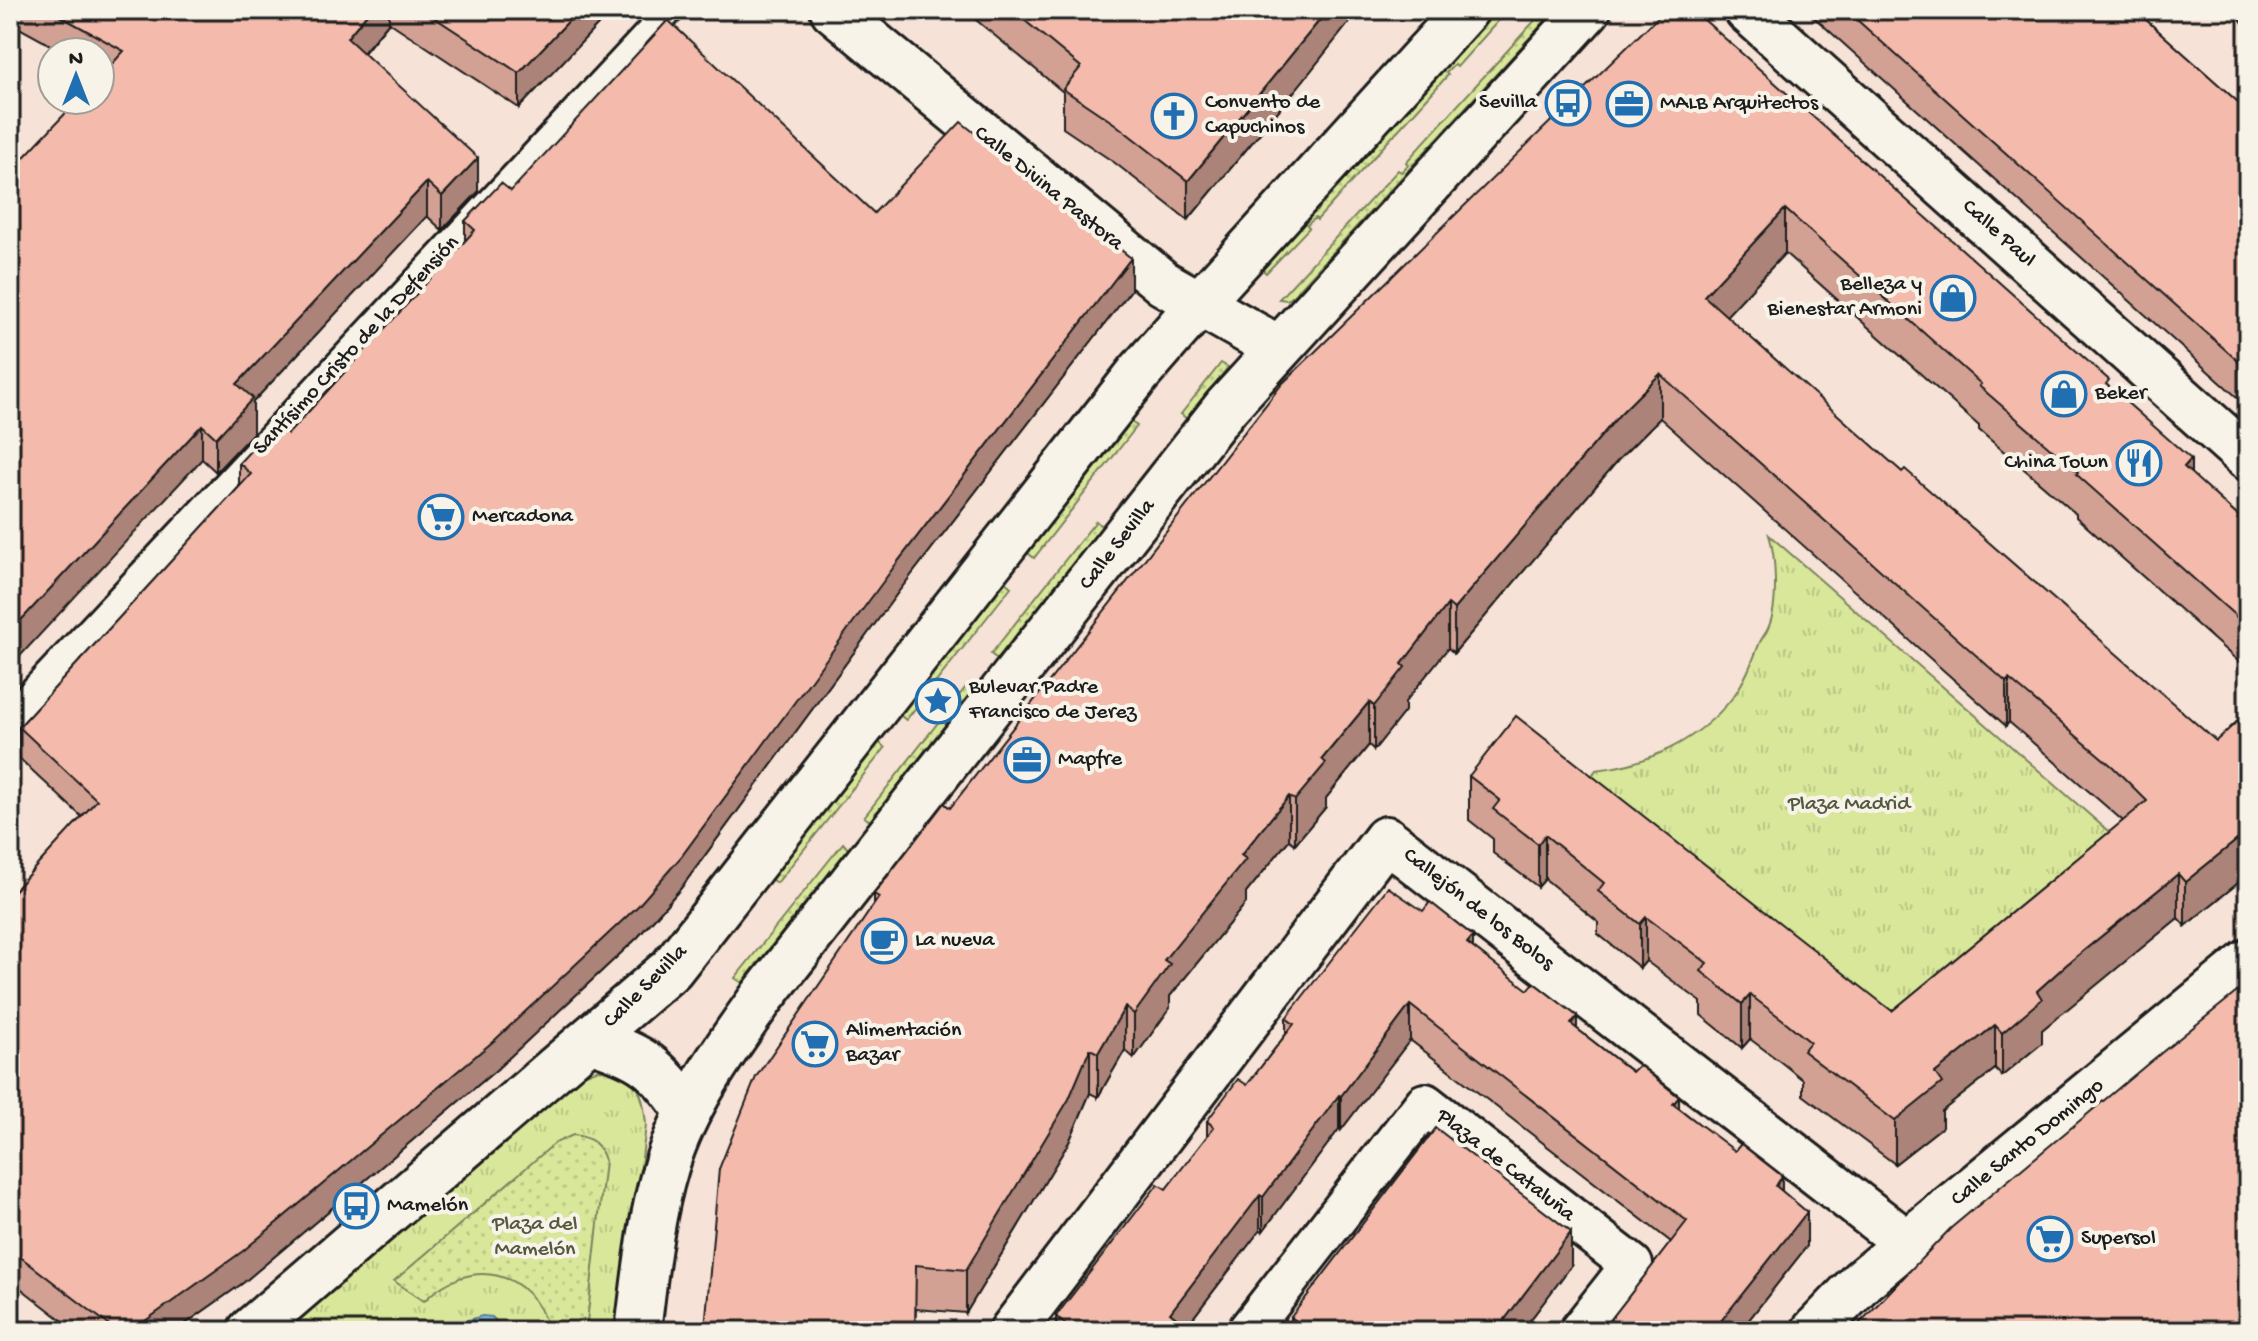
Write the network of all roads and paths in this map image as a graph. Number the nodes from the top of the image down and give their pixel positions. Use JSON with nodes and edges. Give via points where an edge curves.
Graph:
{"nodes":[{"id":1,"x":670,"y":10,"type":"edge"},
{"id":2,"x":833,"y":10,"type":"edge"},
{"id":3,"x":1466,"y":10,"type":"edge"},
{"id":4,"x":1588,"y":10,"type":"edge"},
{"id":5,"x":1747,"y":10,"type":"edge"},
{"id":6,"x":1199,"y":304,"type":"junction"},
{"id":7,"x":1278,"y":348,"type":"junction"},
{"id":8,"x":2248,"y":458,"type":"edge"},
{"id":9,"x":10,"y":716,"type":"edge"},
{"id":10,"x":2248,"y":962,"type":"edge"},
{"id":11,"x":591,"y":1040,"type":"junction"},
{"id":12,"x":688,"y":1112,"type":"junction"},
{"id":13,"x":1907,"y":1243,"type":"junction"},
{"id":14,"x":250,"y":1331,"type":"edge"},
{"id":15,"x":638,"y":1331,"type":"edge"},
{"id":16,"x":1012,"y":1331,"type":"edge"},
{"id":17,"x":1248,"y":1331,"type":"edge"},
{"id":18,"x":1580,"y":1331,"type":"edge"},
{"id":19,"x":1814,"y":1331,"type":"edge"}],
"edges":[{"from":1,"to":9,"type":"lane","name":"Santísimo Cristo de la Defensión"},
{"from":2,"to":6,"type":"street","name":"Calle Divina Pastora","via":[[1163,283]]},
{"from":3,"to":6,"type":"street","name":"Calle Sevilla"},
{"from":4,"to":7,"type":"street","name":"Calle Sevilla"},
{"from":5,"to":8,"type":"street","name":"Calle Paul"},
{"from":6,"to":7,"type":"street","name":"Calle Divina Pastora"},
{"from":6,"to":11,"type":"street","name":"Calle Sevilla","via":[[671,969]]},
{"from":7,"to":12,"type":"street","name":"Calle Sevilla","via":[[1226,407],[763,996]]},
{"from":10,"to":13,"type":"street","name":"Calle Santo Domingo"},
{"from":11,"to":12,"type":"street","name":"Calle Sevilla","via":[[651,1066]]},
{"from":11,"to":14,"type":"street","name":"Calle Sevilla"},
{"from":12,"to":15,"type":"street","name":"Calle Sevilla","via":[[666,1165]]},
{"from":13,"to":16,"type":"street","name":"Callejón de los Bolos","via":[[1386,839]]},
{"from":13,"to":19,"type":"street","name":"Calle Santo Domingo"},
{"from":17,"to":18,"type":"street","name":"Plaza de Cataluña","via":[[1425,1104],[1632,1265]]}]}
